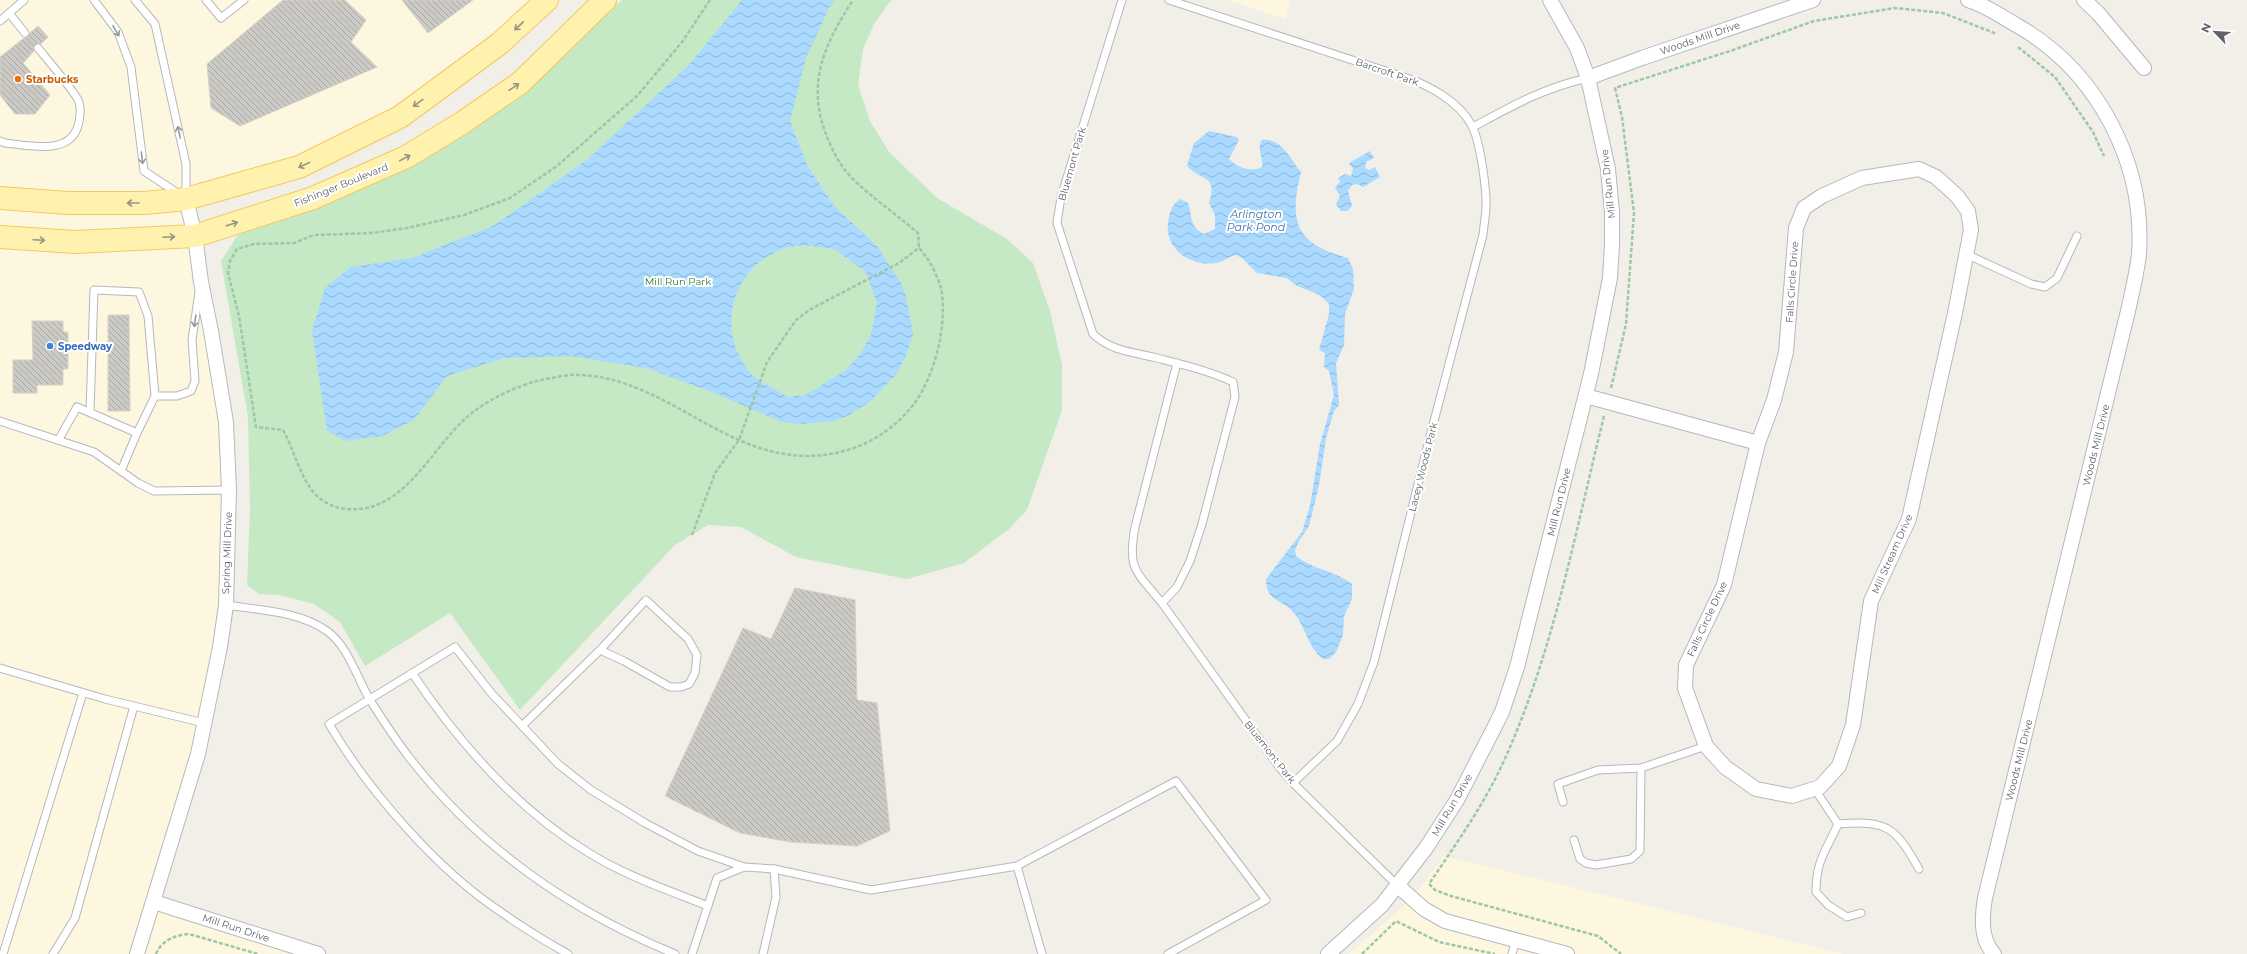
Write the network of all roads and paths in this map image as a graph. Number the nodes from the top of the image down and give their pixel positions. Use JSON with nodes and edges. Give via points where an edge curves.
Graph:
{"nodes":[{"id":1,"x":24,"y":0,"type":"edge"},
{"id":2,"x":94,"y":0,"type":"edge"},
{"id":3,"x":136,"y":0,"type":"edge"},
{"id":4,"x":206,"y":0,"type":"edge"},
{"id":5,"x":244,"y":0,"type":"edge"},
{"id":6,"x":548,"y":0,"type":"edge"},
{"id":7,"x":605,"y":0,"type":"edge"},
{"id":8,"x":710,"y":0,"type":"edge"},
{"id":9,"x":853,"y":0,"type":"edge"},
{"id":10,"x":1122,"y":0,"type":"edge"},
{"id":11,"x":1169,"y":0,"type":"edge"},
{"id":12,"x":1550,"y":0,"type":"edge"},
{"id":13,"x":1968,"y":0,"type":"edge"},
{"id":14,"x":2084,"y":0,"type":"edge"},
{"id":15,"x":1808,"y":1,"type":"edge"},
{"id":16,"x":9,"y":14,"type":"junction"},
{"id":17,"x":0,"y":21,"type":"edge"},
{"id":18,"x":25,"y":33,"type":"dead end"},
{"id":19,"x":1998,"y":34,"type":"dead end"},
{"id":20,"x":2012,"y":42,"type":"dead end"},
{"id":21,"x":38,"y":48,"type":"dead end"},
{"id":22,"x":2144,"y":68,"type":"dead end"},
{"id":23,"x":1588,"y":78,"type":"junction"},
{"id":24,"x":1473,"y":127,"type":"junction"},
{"id":25,"x":0,"y":141,"type":"edge"},
{"id":26,"x":2104,"y":156,"type":"dead end"},
{"id":27,"x":1886,"y":173,"type":"joint"},
{"id":28,"x":0,"y":198,"type":"edge"},
{"id":29,"x":186,"y":198,"type":"junction"},
{"id":30,"x":194,"y":236,"type":"junction"},
{"id":31,"x":2077,"y":236,"type":"dead end"},
{"id":32,"x":0,"y":238,"type":"edge"},
{"id":33,"x":920,"y":247,"type":"junction"},
{"id":34,"x":1966,"y":254,"type":"junction"},
{"id":35,"x":201,"y":282,"type":"junction"},
{"id":36,"x":1177,"y":363,"type":"junction"},
{"id":37,"x":155,"y":396,"type":"junction"},
{"id":38,"x":1586,"y":396,"type":"junction"},
{"id":39,"x":1607,"y":401,"type":"junction"},
{"id":40,"x":90,"y":411,"type":"junction"},
{"id":41,"x":0,"y":421,"type":"edge"},
{"id":42,"x":137,"y":433,"type":"junction"},
{"id":43,"x":59,"y":439,"type":"junction"},
{"id":44,"x":739,"y":440,"type":"junction"},
{"id":45,"x":1758,"y":443,"type":"junction"},
{"id":46,"x":120,"y":471,"type":"junction"},
{"id":47,"x":229,"y":490,"type":"junction"},
{"id":48,"x":692,"y":535,"type":"dead end"},
{"id":49,"x":1162,"y":603,"type":"junction"},
{"id":50,"x":226,"y":605,"type":"junction"},
{"id":51,"x":600,"y":650,"type":"junction"},
{"id":52,"x":0,"y":668,"type":"edge"},
{"id":53,"x":412,"y":673,"type":"junction"},
{"id":54,"x":83,"y":693,"type":"junction"},
{"id":55,"x":370,"y":700,"type":"junction"},
{"id":56,"x":134,"y":706,"type":"junction"},
{"id":57,"x":204,"y":723,"type":"junction"},
{"id":58,"x":522,"y":726,"type":"junction"},
{"id":59,"x":1706,"y":746,"type":"junction"},
{"id":60,"x":1641,"y":768,"type":"junction"},
{"id":61,"x":1293,"y":783,"type":"junction"},
{"id":62,"x":1814,"y":788,"type":"junction"},
{"id":63,"x":1563,"y":802,"type":"dead end"},
{"id":64,"x":1838,"y":824,"type":"junction"},
{"id":65,"x":1574,"y":840,"type":"dead end"},
{"id":66,"x":1017,"y":866,"type":"junction"},
{"id":67,"x":744,"y":867,"type":"junction"},
{"id":68,"x":774,"y":869,"type":"junction"},
{"id":69,"x":1919,"y":869,"type":"dead end"},
{"id":70,"x":1398,"y":886,"type":"junction"},
{"id":71,"x":154,"y":902,"type":"junction"},
{"id":72,"x":708,"y":906,"type":"junction"},
{"id":73,"x":1861,"y":913,"type":"dead end"},
{"id":74,"x":1516,"y":940,"type":"junction"},
{"id":75,"x":3,"y":954,"type":"edge"},
{"id":76,"x":53,"y":954,"type":"edge"},
{"id":77,"x":137,"y":954,"type":"edge"},
{"id":78,"x":156,"y":954,"type":"edge"},
{"id":79,"x":258,"y":954,"type":"edge"},
{"id":80,"x":318,"y":954,"type":"edge"},
{"id":81,"x":568,"y":954,"type":"edge"},
{"id":82,"x":675,"y":954,"type":"edge"},
{"id":83,"x":692,"y":954,"type":"edge"},
{"id":84,"x":763,"y":954,"type":"edge"},
{"id":85,"x":1042,"y":954,"type":"edge"},
{"id":86,"x":1168,"y":954,"type":"edge"},
{"id":87,"x":1328,"y":954,"type":"edge"},
{"id":88,"x":1362,"y":954,"type":"edge"},
{"id":89,"x":1495,"y":954,"type":"edge"},
{"id":90,"x":1512,"y":954,"type":"edge"},
{"id":91,"x":1568,"y":954,"type":"edge"},
{"id":92,"x":1621,"y":954,"type":"edge"},
{"id":93,"x":1994,"y":954,"type":"edge"}],
"edges":[{"from":1,"to":16,"type":"lane"},
{"from":2,"to":29,"type":"lane","one_way":true,"via":[[118,32],[131,67],[144,171]]},
{"from":29,"to":3,"type":"lane","one_way":true,"via":[[186,164],[155,24]]},
{"from":4,"to":5,"type":"lane","via":[[221,18]]},
{"from":6,"to":29,"type":"main road","one_way":true,"via":[[499,44],[400,117],[299,167]]},
{"from":30,"to":7,"type":"main road","name":"Fishinger Boulevard","one_way":true,"via":[[313,198],[406,157],[462,123],[520,82]]},
{"from":8,"to":44,"type":"path","via":[[682,42],[637,96],[557,166],[510,198],[464,215],[407,228],[314,235],[294,243],[244,246],[233,255],[227,267],[239,316],[256,427],[283,430],[312,490],[324,501],[341,509],[367,510],[384,502],[411,480],[471,413],[505,394],[541,380],[580,375],[610,380],[644,392]]},
{"from":9,"to":33,"type":"path","via":[[832,35],[823,60],[817,89],[819,115],[830,145],[842,166],[856,182],[918,233]]},
{"from":10,"to":36,"type":"lane","name":"Bluemont Park","via":[[1061,197],[1057,223],[1093,334],[1113,348]]},
{"from":11,"to":24,"type":"lane","name":"Barcroft Park","via":[[1412,79],[1447,99]]},
{"from":12,"to":23,"type":"street","name":"Mill Run Drive","via":[[1577,48]]},
{"from":13,"to":93,"type":"street","name":"Woods Mill Drive","via":[[1987,6],[2034,35],[2057,52],[2089,88],[2112,122],[2122,146],[2137,204],[2139,233],[2139,254],[2128,311],[1985,898],[1983,930]]},
{"from":14,"to":22,"type":"street"},
{"from":15,"to":23,"type":"street","name":"Woods Mill Drive"},
{"from":16,"to":17,"type":"lane"},
{"from":16,"to":18,"type":"lane"},
{"from":19,"to":39,"type":"path","via":[[1943,13],[1895,8],[1814,20],[1733,50],[1615,88],[1622,117],[1634,213],[1626,324]]},
{"from":20,"to":26,"type":"path","via":[[2055,77],[2093,132]]},
{"from":21,"to":25,"type":"lane","via":[[79,101],[80,118],[76,135],[61,145],[41,147]]},
{"from":23,"to":24,"type":"lane","via":[[1558,85],[1525,99]]},
{"from":23,"to":38,"type":"street","name":"Mill Run Drive","via":[[1608,169],[1612,245],[1610,278]]},
{"from":24,"to":61,"type":"lane","name":"Lacey Woods Park","via":[[1487,199],[1483,235],[1428,444],[1385,626],[1358,704],[1348,723],[1336,741]]},
{"from":27,"to":34,"type":"street","name":"Mill Stream Drive","via":[[1919,169],[1936,177],[1957,196],[1968,211],[1971,230]]},
{"from":27,"to":45,"type":"street","name":"Falls Circle Drive","via":[[1862,178],[1822,196],[1804,208],[1796,228],[1786,352],[1774,400]]},
{"from":29,"to":28,"type":"main road","one_way":true,"via":[[144,203],[68,203]]},
{"from":29,"to":30,"type":"street","name":"Spring Mill Drive"},
{"from":32,"to":30,"type":"main road","name":"Fishinger Boulevard","one_way":true,"via":[[76,242]]},
{"from":30,"to":35,"type":"street","name":"Spring Mill Drive"},
{"from":31,"to":34,"type":"lane","via":[[2057,278],[2045,287],[2031,284]]},
{"from":33,"to":44,"type":"path","via":[[899,263],[811,309],[796,320],[778,344],[761,375]]},
{"from":33,"to":44,"type":"path","via":[[938,279],[942,311],[940,338],[933,366],[925,388],[911,409],[875,439],[832,454],[784,455]]},
{"from":34,"to":62,"type":"street","name":"Mill Stream Drive","via":[[1909,519],[1871,601],[1853,725],[1839,766],[1820,786]]},
{"from":35,"to":37,"type":"lane","one_way":true,"via":[[192,340],[195,382],[191,391],[177,396]]},
{"from":35,"to":47,"type":"street","name":"Spring Mill Drive","via":[[226,422]]},
{"from":36,"to":49,"type":"lane","name":"Bluemont Park","via":[[1130,550],[1135,570]]},
{"from":36,"to":49,"type":"lane","name":"Bluemont Park","via":[[1212,372],[1233,382],[1235,396],[1190,561],[1177,587]]},
{"from":37,"to":40,"type":"lane","via":[[148,316],[139,292],[94,290]]},
{"from":37,"to":42,"type":"lane"},
{"from":38,"to":39,"type":"street"},
{"from":38,"to":70,"type":"street","name":"Mill Run Drive","via":[[1502,712],[1458,800]]},
{"from":39,"to":45,"type":"street"},
{"from":39,"to":92,"type":"path","via":[[1540,670],[1502,766],[1459,840],[1429,884],[1435,890],[1451,896],[1598,936]]},
{"from":40,"to":42,"type":"lane"},
{"from":40,"to":43,"type":"lane","via":[[77,407]]},
{"from":41,"to":43,"type":"lane"},
{"from":42,"to":46,"type":"lane"},
{"from":43,"to":46,"type":"lane","via":[[94,452]]},
{"from":44,"to":48,"type":"path","via":[[715,473]]},
{"from":45,"to":59,"type":"street","name":"Falls Circle Drive","via":[[1724,585],[1686,665],[1685,688]]},
{"from":46,"to":47,"type":"lane","via":[[154,491]]},
{"from":47,"to":50,"type":"street","name":"Spring Mill Drive"},
{"from":49,"to":61,"type":"lane","name":"Bluemont Park"},
{"from":50,"to":55,"type":"lane","via":[[307,619],[328,632],[342,648]]},
{"from":50,"to":57,"type":"street","name":"Spring Mill Drive"},
{"from":51,"to":51,"type":"lane","via":[[670,687],[689,684],[695,674],[698,655],[688,639],[646,600]]},
{"from":51,"to":58,"type":"lane"},
{"from":52,"to":54,"type":"lane"},
{"from":53,"to":55,"type":"lane"},
{"from":53,"to":58,"type":"lane","via":[[455,647],[492,694]]},
{"from":53,"to":72,"type":"lane","via":[[461,742],[503,786],[549,826],[589,853],[633,876]]},
{"from":54,"to":56,"type":"lane"},
{"from":54,"to":75,"type":"lane"},
{"from":55,"to":81,"type":"lane","via":[[329,724],[343,748],[378,795],[442,865],[500,912]]},
{"from":55,"to":82,"type":"lane","via":[[409,758],[476,831],[506,857],[573,904]]},
{"from":56,"to":57,"type":"lane"},
{"from":56,"to":76,"type":"lane","via":[[74,918]]},
{"from":57,"to":71,"type":"street","name":"Spring Mill Drive","via":[[198,754]]},
{"from":58,"to":67,"type":"lane","via":[[558,764],[591,790],[698,851]]},
{"from":59,"to":60,"type":"lane"},
{"from":59,"to":62,"type":"street","name":"Mill Stream Drive","via":[[1725,767],[1756,789],[1792,796]]},
{"from":60,"to":63,"type":"lane","via":[[1598,770],[1558,784]]},
{"from":60,"to":65,"type":"lane","via":[[1640,851],[1631,859],[1596,865],[1580,859]]},
{"from":61,"to":70,"type":"lane","name":"Bluemont Park"},
{"from":62,"to":64,"type":"lane"},
{"from":64,"to":69,"type":"lane","via":[[1867,821],[1891,830],[1902,840]]},
{"from":64,"to":73,"type":"lane","via":[[1822,854],[1816,872],[1816,892],[1828,905],[1847,918]]},
{"from":66,"to":68,"type":"lane","via":[[871,890]]},
{"from":66,"to":85,"type":"lane"},
{"from":66,"to":86,"type":"lane","via":[[1176,781],[1266,900]]},
{"from":67,"to":68,"type":"lane"},
{"from":67,"to":72,"type":"lane","via":[[717,878]]},
{"from":68,"to":84,"type":"lane","via":[[776,897]]},
{"from":70,"to":74,"type":"street","via":[[1424,909],[1445,921]]},
{"from":70,"to":87,"type":"street","name":"Mill Run Drive","via":[[1370,917]]},
{"from":71,"to":77,"type":"street","name":"Spring Mill Drive"},
{"from":71,"to":80,"type":"street","name":"Mill Run Drive"},
{"from":72,"to":83,"type":"lane"},
{"from":74,"to":90,"type":"lane"},
{"from":74,"to":91,"type":"street"},
{"from":78,"to":79,"type":"path","via":[[166,942],[178,935],[189,934]]},
{"from":88,"to":89,"type":"path","via":[[1396,920],[1439,942]]}]}
